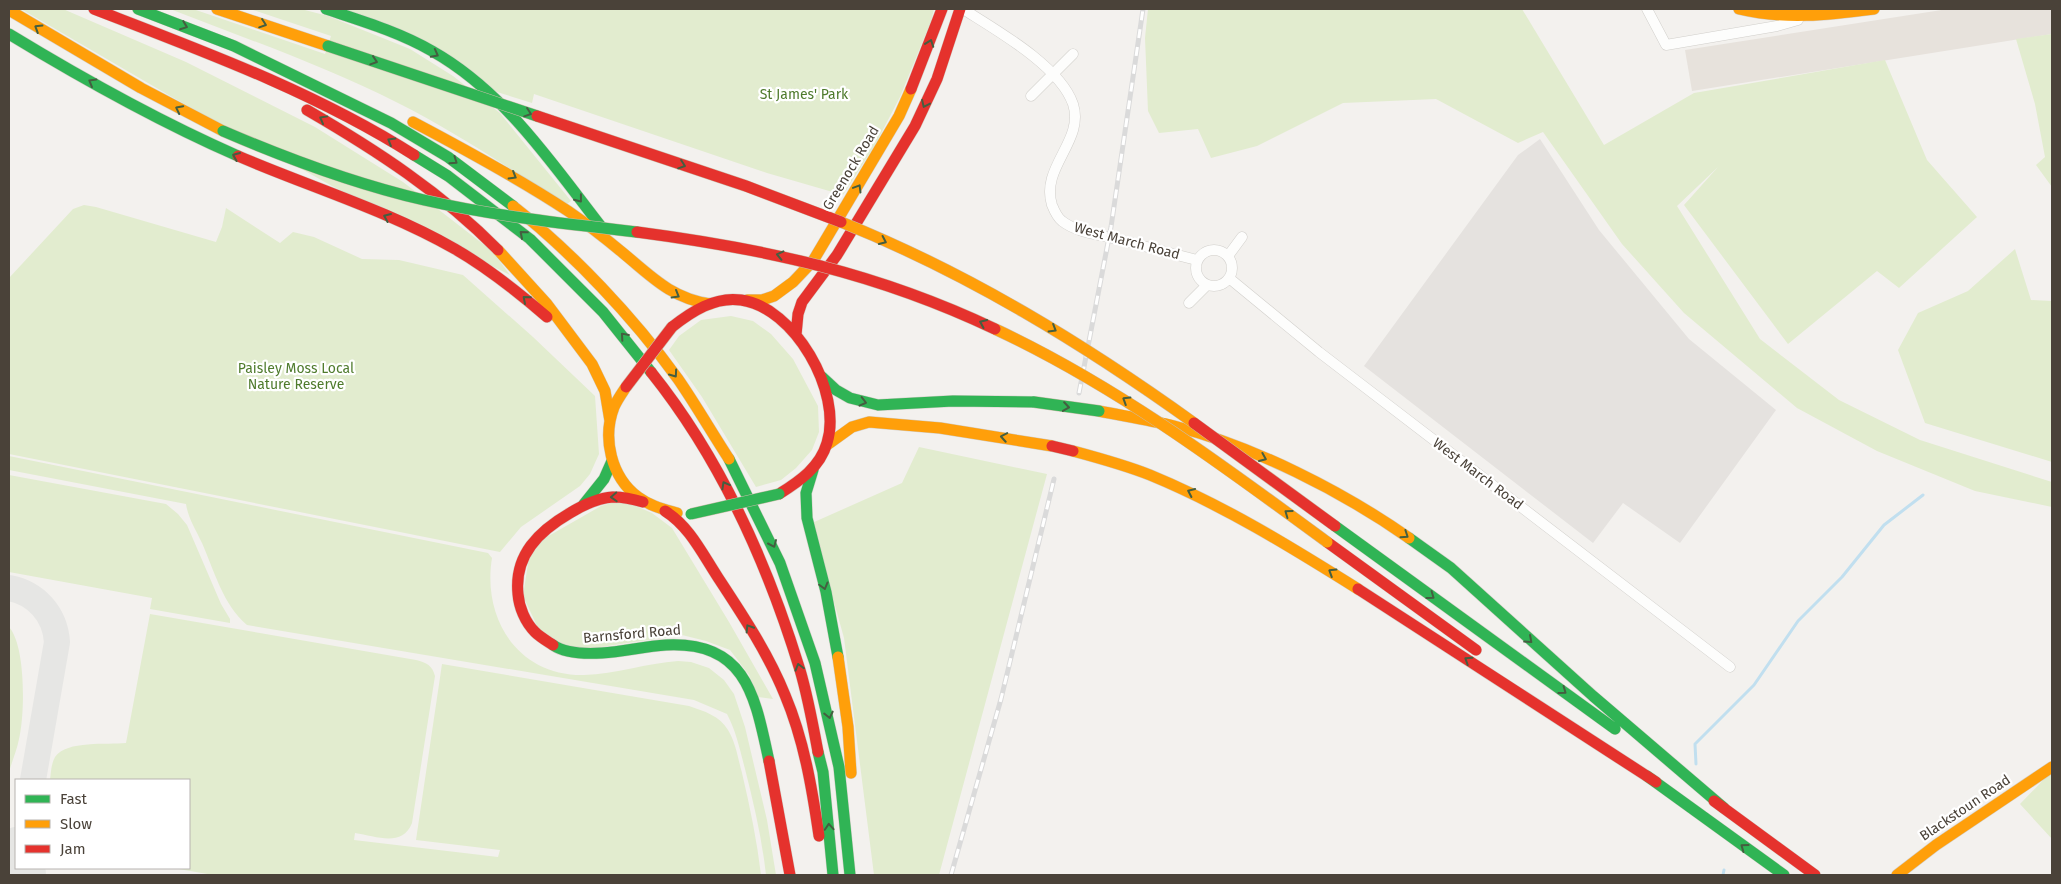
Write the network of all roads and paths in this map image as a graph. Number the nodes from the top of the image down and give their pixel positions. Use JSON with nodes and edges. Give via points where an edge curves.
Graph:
{"nodes":[{"id":1,"x":94,"y":9,"type":"edge"},
{"id":2,"x":138,"y":9,"type":"edge"},
{"id":3,"x":217,"y":9,"type":"edge"},
{"id":4,"x":326,"y":9,"type":"edge"},
{"id":5,"x":942,"y":9,"type":"edge"},
{"id":6,"x":961,"y":9,"type":"edge"},
{"id":7,"x":1647,"y":9,"type":"edge"},
{"id":8,"x":1739,"y":9,"type":"edge"},
{"id":9,"x":1874,"y":9,"type":"edge"},
{"id":10,"x":9,"y":10,"type":"edge"},
{"id":11,"x":1829,"y":12,"type":"edge"},
{"id":12,"x":1803,"y":18,"type":"junction"},
{"id":13,"x":9,"y":34,"type":"edge"},
{"id":14,"x":231,"y":44,"type":"junction"},
{"id":15,"x":1073,"y":54,"type":"dead end"},
{"id":16,"x":1055,"y":74,"type":"junction"},
{"id":17,"x":1031,"y":96,"type":"dead end"},
{"id":18,"x":1242,"y":237,"type":"dead end"},
{"id":19,"x":618,"y":248,"type":"junction"},
{"id":20,"x":1228,"y":256,"type":"junction"},
{"id":21,"x":1197,"y":260,"type":"junction"},
{"id":22,"x":1229,"y":278,"type":"junction"},
{"id":23,"x":1208,"y":285,"type":"junction"},
{"id":24,"x":742,"y":300,"type":"junction"},
{"id":25,"x":1189,"y":303,"type":"dead end"},
{"id":26,"x":710,"y":304,"type":"junction"},
{"id":27,"x":566,"y":327,"type":"junction"},
{"id":28,"x":796,"y":335,"type":"junction"},
{"id":29,"x":822,"y":377,"type":"junction"},
{"id":30,"x":610,"y":422,"type":"junction"},
{"id":31,"x":827,"y":445,"type":"junction"},
{"id":32,"x":612,"y":461,"type":"junction"},
{"id":33,"x":812,"y":470,"type":"junction"},
{"id":34,"x":643,"y":502,"type":"junction"},
{"id":35,"x":584,"y":504,"type":"junction"},
{"id":36,"x":665,"y":511,"type":"junction"},
{"id":37,"x":1730,"y":667,"type":"dead end"},
{"id":38,"x":2052,"y":767,"type":"edge"},
{"id":39,"x":1656,"y":782,"type":"junction"},
{"id":40,"x":1724,"y":808,"type":"junction"},
{"id":41,"x":790,"y":875,"type":"edge"},
{"id":42,"x":826,"y":875,"type":"edge"},
{"id":43,"x":833,"y":875,"type":"edge"},
{"id":44,"x":852,"y":875,"type":"edge"},
{"id":45,"x":1784,"y":875,"type":"edge"},
{"id":46,"x":1816,"y":875,"type":"edge"},
{"id":47,"x":1897,"y":875,"type":"edge"}],
"edges":[{"from":27,"to":1,"type":"main road","one_way":true,"via":[[522,274],[469,222],[373,148],[277,94]]},
{"from":43,"to":1,"type":"main road","one_way":true,"via":[[828,806],[816,735],[776,594],[757,548],[708,455],[675,402],[638,353],[547,255],[484,202],[427,163],[348,117],[282,86]]},
{"from":2,"to":14,"type":"main road","one_way":true},
{"from":3,"to":40,"type":"main road","one_way":true,"bridge":true,"via":[[827,216],[1017,308],[1097,357],[1235,452]]},
{"from":4,"to":19,"type":"main road","one_way":true,"via":[[419,45],[446,59],[486,89],[529,136]]},
{"from":24,"to":5,"type":"main road","name":"Greenock Road","one_way":true,"via":[[774,296],[813,261],[899,116]]},
{"from":6,"to":16,"type":"street","name":"West March Road","via":[[1011,40]]},
{"from":6,"to":28,"type":"main road","one_way":true,"via":[[937,79],[915,126],[837,255],[802,302]]},
{"from":7,"to":12,"type":"street","via":[[1666,45],[1777,26]]},
{"from":8,"to":12,"type":"main road","via":[[1760,15]]},
{"from":9,"to":11,"type":"main road"},
{"from":39,"to":10,"type":"main road","one_way":true,"bridge":true,"via":[[1196,446],[1126,400],[1025,343],[944,306],[821,265],[708,242],[452,206],[317,168],[268,150],[155,97]]},
{"from":11,"to":12,"type":"main road"},
{"from":27,"to":13,"type":"main road","one_way":true,"via":[[547,318],[519,292],[443,242],[241,158],[160,120]]},
{"from":14,"to":19,"type":"main road","one_way":true,"via":[[316,77],[467,150],[550,199]]},
{"from":14,"to":44,"type":"main road","one_way":true,"via":[[403,129],[500,193],[598,282],[669,366],[711,426],[734,466],[792,589],[833,730]]},
{"from":15,"to":16,"type":"street"},
{"from":16,"to":17,"type":"street"},
{"from":16,"to":21,"type":"street","name":"West March Road","via":[[1065,87],[1076,118],[1063,156],[1051,176],[1048,192],[1060,220],[1083,230]]},
{"from":18,"to":20,"type":"street"},
{"from":19,"to":26,"type":"main road","one_way":true,"via":[[672,293]]},
{"from":20,"to":21,"type":"street","via":[[1212,250]]},
{"from":20,"to":22,"type":"street","via":[[1232,267]]},
{"from":21,"to":23,"type":"street","via":[[1198,277]]},
{"from":22,"to":23,"type":"street","via":[[1219,285]]},
{"from":22,"to":37,"type":"street","name":"West March Road","via":[[1319,352]]},
{"from":23,"to":25,"type":"street"},
{"from":24,"to":26,"type":"main road","name":"Greenock Road"},
{"from":24,"to":28,"type":"main road","via":[[774,314]]},
{"from":26,"to":30,"type":"main road","bridge":true,"via":[[672,327],[626,387],[615,405]]},
{"from":27,"to":30,"type":"main road","via":[[596,370],[605,390]]},
{"from":28,"to":29,"type":"main road"},
{"from":29,"to":31,"type":"main road","via":[[828,405]]},
{"from":29,"to":40,"type":"main road","one_way":true,"bridge":true,"via":[[846,398],[875,405],[985,400],[1034,402],[1174,426],[1246,450],[1336,492],[1382,519],[1451,568]]},
{"from":30,"to":32,"type":"main road"},
{"from":31,"to":33,"type":"main road"},
{"from":39,"to":31,"type":"main road","one_way":true,"bridge":true,"via":[[1390,609],[1236,515],[1162,478],[1124,464],[1052,446],[940,428],[869,422],[852,427]]},
{"from":32,"to":34,"type":"main road","via":[[622,481]]},
{"from":32,"to":35,"type":"main road","name":"Barnsford Road","via":[[604,479]]},
{"from":33,"to":36,"type":"main road","bridge":true,"via":[[779,494],[691,514]]},
{"from":33,"to":44,"type":"main road","one_way":true,"via":[[806,510],[831,614],[844,689],[852,778]]},
{"from":34,"to":35,"type":"main road","name":"Barnsford Road","one_way":true,"via":[[629,497],[613,497]]},
{"from":34,"to":36,"type":"main road"},
{"from":35,"to":41,"type":"main road","name":"Barnsford Road","via":[[545,530],[527,549],[518,578],[518,598],[524,615],[544,640],[569,652],[596,654],[682,643],[710,650],[732,664],[746,682],[757,707],[779,803]]},
{"from":42,"to":36,"type":"main road","one_way":true,"via":[[802,754],[786,697],[760,646],[690,534]]},
{"from":38,"to":47,"type":"main road","name":"Blackstoun Road"},
{"from":45,"to":39,"type":"main road","one_way":true},
{"from":40,"to":46,"type":"main road"}]}
